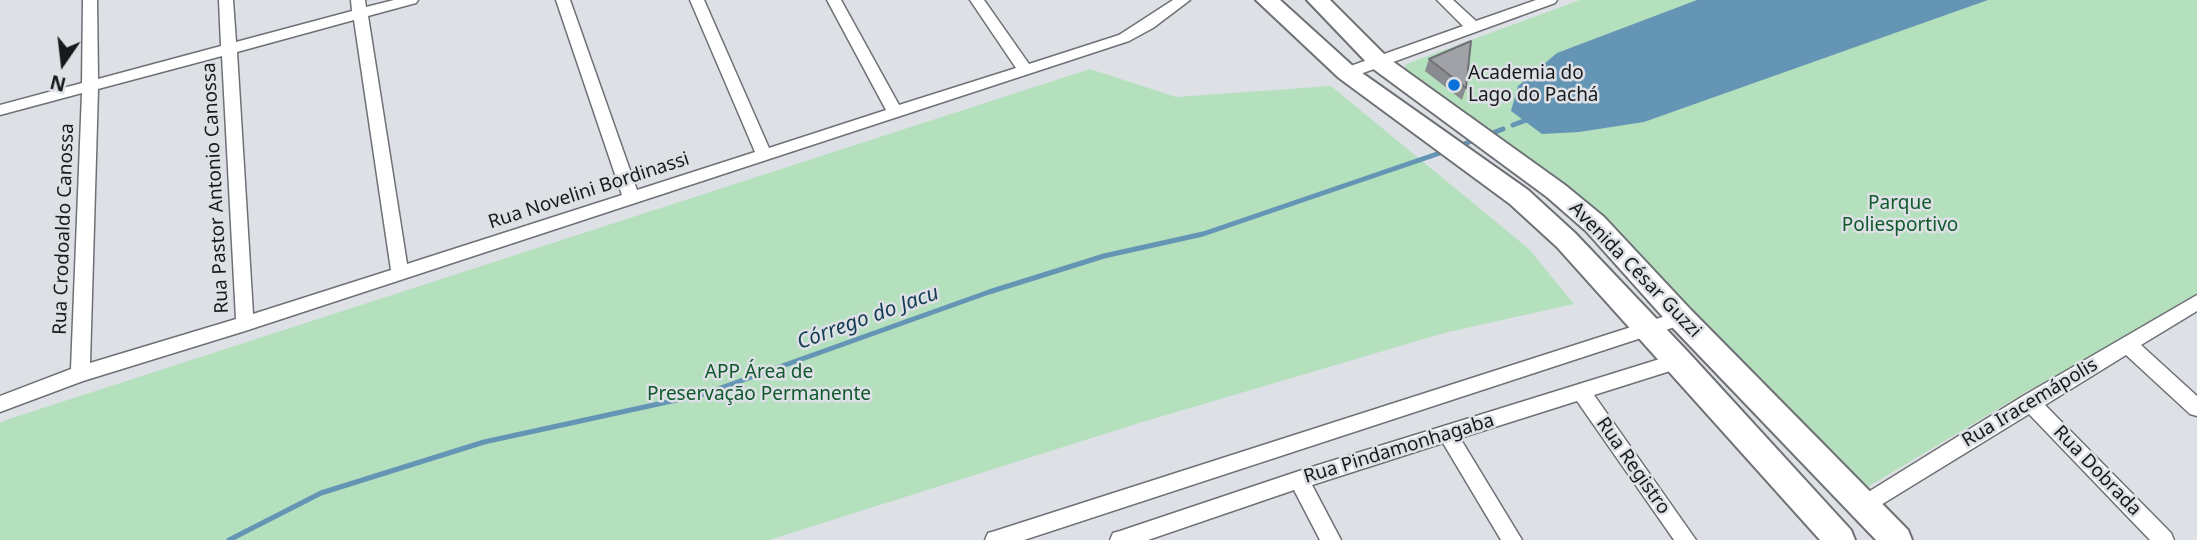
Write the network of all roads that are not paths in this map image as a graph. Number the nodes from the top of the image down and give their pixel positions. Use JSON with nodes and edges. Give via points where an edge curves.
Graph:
{"nodes":[{"id":1,"x":90,"y":0,"type":"edge"},
{"id":2,"x":226,"y":0,"type":"edge"},
{"id":3,"x":411,"y":0,"type":"edge"},
{"id":4,"x":563,"y":0,"type":"edge"},
{"id":5,"x":697,"y":0,"type":"edge"},
{"id":6,"x":835,"y":0,"type":"edge"},
{"id":7,"x":977,"y":0,"type":"edge"},
{"id":8,"x":1182,"y":0,"type":"edge"},
{"id":9,"x":1267,"y":0,"type":"edge"},
{"id":10,"x":1318,"y":0,"type":"edge"},
{"id":11,"x":1444,"y":0,"type":"edge"},
{"id":12,"x":1550,"y":0,"type":"edge"},
{"id":13,"x":359,"y":7,"type":"edge"},
{"id":14,"x":1472,"y":26,"type":"junction"},
{"id":15,"x":230,"y":49,"type":"junction"},
{"id":16,"x":1380,"y":63,"type":"junction"},
{"id":17,"x":1025,"y":70,"type":"junction"},
{"id":18,"x":1347,"y":73,"type":"junction"},
{"id":19,"x":90,"y":85,"type":"junction"},
{"id":20,"x":0,"y":110,"type":"edge"},
{"id":21,"x":895,"y":112,"type":"junction"},
{"id":22,"x":764,"y":155,"type":"junction"},
{"id":23,"x":632,"y":199,"type":"junction"},
{"id":24,"x":400,"y":274,"type":"junction"},
{"id":25,"x":2197,"y":302,"type":"edge"},
{"id":26,"x":1681,"y":318,"type":"junction"},
{"id":27,"x":245,"y":324,"type":"junction"},
{"id":28,"x":1649,"y":329,"type":"junction"},
{"id":29,"x":2127,"y":344,"type":"junction"},
{"id":30,"x":1679,"y":361,"type":"junction"},
{"id":31,"x":80,"y":374,"type":"junction"},
{"id":32,"x":1581,"y":392,"type":"junction"},
{"id":33,"x":2030,"y":402,"type":"junction"},
{"id":34,"x":0,"y":404,"type":"edge"},
{"id":35,"x":2197,"y":408,"type":"edge"},
{"id":36,"x":1448,"y":435,"type":"junction"},
{"id":37,"x":1299,"y":480,"type":"junction"},
{"id":38,"x":1864,"y":505,"type":"junction"},
{"id":39,"x":1150,"y":536,"type":"edge"},
{"id":40,"x":995,"y":540,"type":"edge"},
{"id":41,"x":1119,"y":540,"type":"edge"},
{"id":42,"x":1331,"y":540,"type":"edge"},
{"id":43,"x":1512,"y":540,"type":"edge"},
{"id":44,"x":1686,"y":540,"type":"edge"},
{"id":45,"x":1840,"y":540,"type":"edge"},
{"id":46,"x":1897,"y":540,"type":"edge"},
{"id":47,"x":2164,"y":540,"type":"edge"}],
"edges":[{"from":1,"to":19,"type":"street","name":"Rua Crodoaldo Canossa"},
{"from":2,"to":15,"type":"street","name":"Rua Pastor Antonio Canossa"},
{"from":3,"to":13,"type":"street"},
{"from":4,"to":23,"type":"street"},
{"from":5,"to":22,"type":"street"},
{"from":6,"to":21,"type":"street"},
{"from":7,"to":17,"type":"street"},
{"from":8,"to":17,"type":"street","name":"Rua Novelini Bordinassi","via":[[1124,38]]},
{"from":9,"to":18,"type":"street","name":"Avenida César Guzzi"},
{"from":10,"to":16,"type":"street","name":"Avenida César Guzzi"},
{"from":11,"to":14,"type":"street"},
{"from":12,"to":14,"type":"street"},
{"from":13,"to":15,"type":"street"},
{"from":13,"to":24,"type":"street"},
{"from":14,"to":16,"type":"street"},
{"from":15,"to":19,"type":"street"},
{"from":15,"to":27,"type":"street","name":"Rua Pastor Antonio Canossa"},
{"from":16,"to":18,"type":"street"},
{"from":16,"to":26,"type":"street","name":"Avenida César Guzzi","via":[[1585,216]]},
{"from":17,"to":21,"type":"street","name":"Rua Novelini Bordinassi"},
{"from":18,"to":28,"type":"street","name":"Avenida César Guzzi","via":[[1519,197]]},
{"from":19,"to":20,"type":"street"},
{"from":19,"to":31,"type":"street","name":"Rua Crodoaldo Canossa"},
{"from":21,"to":22,"type":"street","name":"Rua Novelini Bordinassi"},
{"from":22,"to":23,"type":"street","name":"Rua Novelini Bordinassi"},
{"from":23,"to":24,"type":"street","name":"Rua Novelini Bordinassi"},
{"from":24,"to":27,"type":"street","name":"Rua Novelini Bordinassi"},
{"from":25,"to":29,"type":"street","name":"Rua Iracemápolis"},
{"from":26,"to":28,"type":"street"},
{"from":26,"to":38,"type":"street","name":"Avenida César Guzzi"},
{"from":27,"to":31,"type":"street","name":"Rua Novelini Bordinassi"},
{"from":28,"to":30,"type":"street","name":"Avenida César Guzzi"},
{"from":28,"to":40,"type":"street"},
{"from":29,"to":33,"type":"street","name":"Rua Iracemápolis"},
{"from":29,"to":35,"type":"street"},
{"from":30,"to":32,"type":"street","name":"Rua Pindamonhagaba"},
{"from":30,"to":45,"type":"street","name":"Avenida César Guzzi"},
{"from":31,"to":34,"type":"street","name":"Rua Novelini Bordinassi"},
{"from":32,"to":36,"type":"street","name":"Rua Pindamonhagaba"},
{"from":32,"to":44,"type":"street","name":"Rua Registro"},
{"from":33,"to":38,"type":"street","name":"Rua Iracemápolis"},
{"from":33,"to":47,"type":"street","name":"Rua Dobrada"},
{"from":36,"to":37,"type":"street","name":"Rua Pindamonhagaba"},
{"from":36,"to":43,"type":"street"},
{"from":37,"to":39,"type":"street","name":"Rua Pindamonhagaba"},
{"from":37,"to":42,"type":"street"},
{"from":38,"to":46,"type":"street","name":"Avenida César Guzzi"},
{"from":39,"to":41,"type":"street","name":"Rua Pindamonhagaba"}]}
